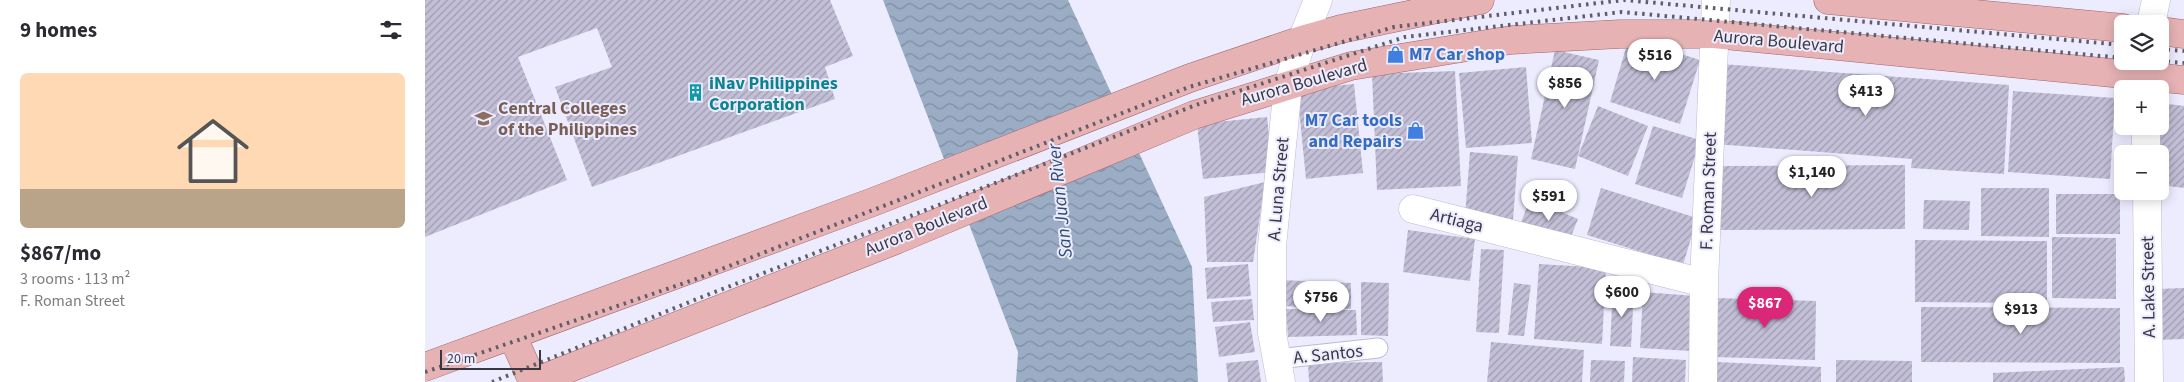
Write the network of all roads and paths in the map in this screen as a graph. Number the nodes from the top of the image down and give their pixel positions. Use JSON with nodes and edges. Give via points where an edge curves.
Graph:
{"nodes":[{"id":1,"x":1318,"y":0,"type":"edge"},
{"id":2,"x":1480,"y":0,"type":"edge"},
{"id":3,"x":1716,"y":0,"type":"edge"},
{"id":4,"x":1828,"y":0,"type":"edge"},
{"id":5,"x":2156,"y":0,"type":"edge"},
{"id":6,"x":2153,"y":15,"type":"edge"},
{"id":7,"x":2114,"y":27,"type":"edge"},
{"id":8,"x":2169,"y":32,"type":"edge"},
{"id":9,"x":1714,"y":34,"type":"junction"},
{"id":10,"x":2184,"y":34,"type":"edge"},
{"id":11,"x":1302,"y":40,"type":"junction"},
{"id":12,"x":2146,"y":76,"type":"edge"},
{"id":13,"x":2184,"y":80,"type":"edge"},
{"id":14,"x":1288,"y":85,"type":"junction"},
{"id":15,"x":2147,"y":200,"type":"edge"},
{"id":16,"x":1413,"y":209,"type":"dead end"},
{"id":17,"x":1704,"y":283,"type":"junction"},
{"id":18,"x":512,"y":335,"type":"junction"},
{"id":19,"x":1378,"y":348,"type":"dead end"},
{"id":20,"x":425,"y":367,"type":"edge"},
{"id":21,"x":1279,"y":371,"type":"edge"},
{"id":22,"x":533,"y":382,"type":"edge"},
{"id":23,"x":1703,"y":382,"type":"edge"},
{"id":24,"x":2149,"y":382,"type":"edge"}],
"edges":[{"from":1,"to":11,"type":"street","name":"A. Luna Street"},
{"from":2,"to":11,"type":"main road","via":[[1392,17]]},
{"from":3,"to":9,"type":"street","name":"F. Roman Street"},
{"from":4,"to":7,"type":"main road"},
{"from":5,"to":6,"type":"street"},
{"from":8,"to":10,"type":"main road"},
{"from":9,"to":12,"type":"main road","name":"Aurora Boulevard"},
{"from":9,"to":14,"type":"main road","name":"Aurora Boulevard","via":[[1620,34],[1511,40],[1351,66]]},
{"from":9,"to":17,"type":"street","name":"F. Roman Street"},
{"from":11,"to":14,"type":"street","name":"A. Luna Street"},
{"from":11,"to":18,"type":"main road","via":[[1190,78],[873,202]]},
{"from":12,"to":13,"type":"main road","name":"Aurora Boulevard"},
{"from":14,"to":21,"type":"street","name":"A. Luna Street","via":[[1272,246],[1272,333]]},
{"from":14,"to":22,"type":"main road","name":"Aurora Boulevard","via":[[1194,115],[896,240]]},
{"from":15,"to":24,"type":"street","name":"A. Lake Street"},
{"from":16,"to":17,"type":"street","name":"Artiaga"},
{"from":17,"to":23,"type":"street","name":"F. Roman Street"},
{"from":18,"to":20,"type":"main road"},
{"from":18,"to":22,"type":"main road"},
{"from":19,"to":21,"type":"lane","name":"A. Santos"}]}
